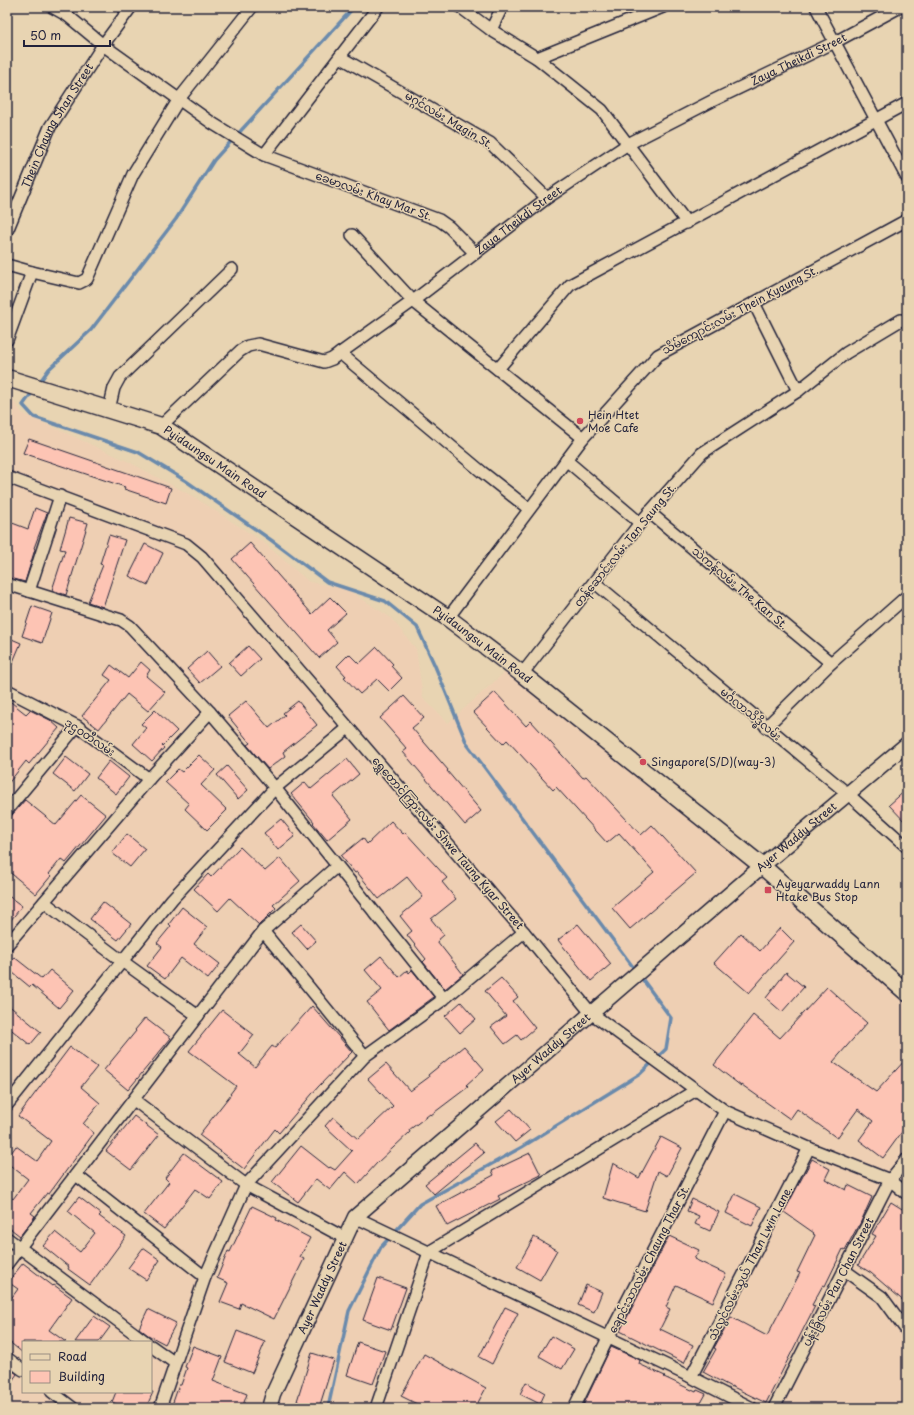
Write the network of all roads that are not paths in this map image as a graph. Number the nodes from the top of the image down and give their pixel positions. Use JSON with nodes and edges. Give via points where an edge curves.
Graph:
{"nodes":[{"id":1,"x":52,"y":7,"type":"edge"},
{"id":2,"x":131,"y":7,"type":"edge"},
{"id":3,"x":252,"y":7,"type":"edge"},
{"id":4,"x":378,"y":7,"type":"edge"},
{"id":5,"x":460,"y":7,"type":"edge"},
{"id":6,"x":502,"y":7,"type":"edge"},
{"id":7,"x":663,"y":7,"type":"edge"},
{"id":8,"x":816,"y":7,"type":"edge"},
{"id":9,"x":900,"y":7,"type":"edge"},
{"id":10,"x":491,"y":30,"type":"junction"},
{"id":11,"x":835,"y":42,"type":"junction"},
{"id":12,"x":102,"y":45,"type":"junction"},
{"id":13,"x":340,"y":57,"type":"junction"},
{"id":14,"x":537,"y":58,"type":"junction"},
{"id":15,"x":179,"y":99,"type":"junction"},
{"id":16,"x":907,"y":103,"type":"edge"},
{"id":17,"x":876,"y":120,"type":"junction"},
{"id":18,"x":628,"y":144,"type":"junction"},
{"id":19,"x":259,"y":152,"type":"junction"},
{"id":20,"x":907,"y":178,"type":"edge"},
{"id":21,"x":547,"y":198,"type":"junction"},
{"id":22,"x":907,"y":220,"type":"edge"},
{"id":23,"x":687,"y":223,"type":"junction"},
{"id":24,"x":7,"y":231,"type":"edge"},
{"id":25,"x":352,"y":235,"type":"dead end"},
{"id":26,"x":475,"y":253,"type":"junction"},
{"id":27,"x":7,"y":265,"type":"edge"},
{"id":28,"x":232,"y":269,"type":"dead end"},
{"id":29,"x":32,"y":272,"type":"junction"},
{"id":30,"x":413,"y":301,"type":"junction"},
{"id":31,"x":754,"y":303,"type":"junction"},
{"id":32,"x":900,"y":320,"type":"dead end"},
{"id":33,"x":7,"y":340,"type":"edge"},
{"id":34,"x":340,"y":353,"type":"junction"},
{"id":35,"x":498,"y":369,"type":"junction"},
{"id":36,"x":7,"y":378,"type":"edge"},
{"id":37,"x":798,"y":391,"type":"junction"},
{"id":38,"x":109,"y":410,"type":"junction"},
{"id":39,"x":161,"y":426,"type":"junction"},
{"id":40,"x":583,"y":438,"type":"junction"},
{"id":41,"x":566,"y":460,"type":"junction"},
{"id":42,"x":7,"y":477,"type":"edge"},
{"id":43,"x":60,"y":496,"type":"junction"},
{"id":44,"x":529,"y":509,"type":"junction"},
{"id":45,"x":649,"y":512,"type":"junction"},
{"id":46,"x":640,"y":523,"type":"junction"},
{"id":47,"x":594,"y":582,"type":"junction"},
{"id":48,"x":7,"y":584,"type":"edge"},
{"id":49,"x":29,"y":591,"type":"junction"},
{"id":50,"x":907,"y":596,"type":"edge"},
{"id":51,"x":448,"y":618,"type":"junction"},
{"id":52,"x":832,"y":663,"type":"junction"},
{"id":53,"x":522,"y":674,"type":"junction"},
{"id":54,"x":7,"y":690,"type":"edge"},
{"id":55,"x":210,"y":712,"type":"junction"},
{"id":56,"x":77,"y":726,"type":"junction"},
{"id":57,"x":766,"y":727,"type":"junction"},
{"id":58,"x":348,"y":728,"type":"junction"},
{"id":59,"x":907,"y":744,"type":"edge"},
{"id":60,"x":149,"y":779,"type":"junction"},
{"id":61,"x":275,"y":788,"type":"junction"},
{"id":62,"x":848,"y":794,"type":"junction"},
{"id":63,"x":7,"y":810,"type":"edge"},
{"id":64,"x":907,"y":847,"type":"edge"},
{"id":65,"x":337,"y":866,"type":"junction"},
{"id":66,"x":762,"y":866,"type":"junction"},
{"id":67,"x":44,"y":902,"type":"junction"},
{"id":68,"x":263,"y":931,"type":"junction"},
{"id":69,"x":524,"y":932,"type":"junction"},
{"id":70,"x":7,"y":946,"type":"edge"},
{"id":71,"x":122,"y":961,"type":"junction"},
{"id":72,"x":907,"y":993,"type":"edge"},
{"id":73,"x":444,"y":999,"type":"junction"},
{"id":74,"x":591,"y":1013,"type":"junction"},
{"id":75,"x":198,"y":1016,"type":"junction"},
{"id":76,"x":365,"y":1056,"type":"junction"},
{"id":77,"x":696,"y":1090,"type":"junction"},
{"id":78,"x":134,"y":1100,"type":"junction"},
{"id":79,"x":7,"y":1105,"type":"edge"},
{"id":80,"x":726,"y":1111,"type":"junction"},
{"id":81,"x":809,"y":1148,"type":"junction"},
{"id":82,"x":907,"y":1159,"type":"edge"},
{"id":83,"x":76,"y":1175,"type":"junction"},
{"id":84,"x":890,"y":1180,"type":"junction"},
{"id":85,"x":246,"y":1184,"type":"junction"},
{"id":86,"x":907,"y":1194,"type":"edge"},
{"id":87,"x":355,"y":1217,"type":"junction"},
{"id":88,"x":7,"y":1238,"type":"edge"},
{"id":89,"x":345,"y":1238,"type":"junction"},
{"id":90,"x":20,"y":1248,"type":"junction"},
{"id":91,"x":429,"y":1252,"type":"junction"},
{"id":92,"x":7,"y":1264,"type":"edge"},
{"id":93,"x":844,"y":1270,"type":"junction"},
{"id":94,"x":205,"y":1277,"type":"junction"},
{"id":95,"x":907,"y":1331,"type":"edge"},
{"id":96,"x":608,"y":1338,"type":"junction"},
{"id":97,"x":145,"y":1341,"type":"edge"},
{"id":98,"x":152,"y":1347,"type":"edge"},
{"id":99,"x":7,"y":1358,"type":"edge"},
{"id":100,"x":175,"y":1364,"type":"junction"},
{"id":101,"x":22,"y":1369,"type":"edge"},
{"id":102,"x":691,"y":1377,"type":"junction"},
{"id":103,"x":53,"y":1393,"type":"edge"},
{"id":104,"x":73,"y":1408,"type":"edge"},
{"id":105,"x":160,"y":1408,"type":"edge"},
{"id":106,"x":268,"y":1408,"type":"edge"},
{"id":107,"x":376,"y":1408,"type":"edge"},
{"id":108,"x":574,"y":1408,"type":"edge"},
{"id":109,"x":752,"y":1408,"type":"edge"},
{"id":110,"x":774,"y":1408,"type":"edge"}],
"edges":[{"from":1,"to":12,"type":"street","name":"ခေမာလမ်း Khay Mar St.","via":[[68,16]]},
{"from":2,"to":12,"type":"street","name":"Thein Chaung Shan Street"},
{"from":3,"to":15,"type":"street"},
{"from":4,"to":13,"type":"street"},
{"from":5,"to":10,"type":"street"},
{"from":6,"to":10,"type":"street"},
{"from":7,"to":14,"type":"street"},
{"from":8,"to":11,"type":"street"},
{"from":9,"to":11,"type":"street","name":"Zaya Theikdi Street"},
{"from":10,"to":14,"type":"street"},
{"from":11,"to":17,"type":"street"},
{"from":11,"to":18,"type":"street","name":"Zaya Theikdi Street"},
{"from":12,"to":15,"type":"street","name":"ခေမာလမ်း Khay Mar St."},
{"from":12,"to":24,"type":"street","name":"Thein Chaung Shan Street","via":[[50,127]]},
{"from":13,"to":19,"type":"street"},
{"from":13,"to":21,"type":"street","name":"မဂ္ဂင်လမ်း Magin St.","via":[[490,143]]},
{"from":14,"to":18,"type":"street","via":[[602,110]]},
{"from":15,"to":19,"type":"street","name":"ခေမာလမ်း Khay Mar St."},
{"from":15,"to":29,"type":"street","via":[[133,174],[88,279],[79,283]]},
{"from":16,"to":17,"type":"street"},
{"from":17,"to":20,"type":"street"},
{"from":17,"to":23,"type":"street"},
{"from":18,"to":21,"type":"street","name":"Zaya Theikdi Street"},
{"from":18,"to":23,"type":"street"},
{"from":19,"to":26,"type":"street","name":"ခေမာလမ်း Khay Mar St.","via":[[439,220]]},
{"from":21,"to":26,"type":"street","name":"Zaya Theikdi Street"},
{"from":22,"to":31,"type":"street","name":"သိမ်ကျောင်းလမ်း Thein Kyaung St."},
{"from":23,"to":35,"type":"street","via":[[570,285]]},
{"from":25,"to":30,"type":"street"},
{"from":26,"to":30,"type":"street","name":"Zaya Theikdi Street"},
{"from":27,"to":29,"type":"street"},
{"from":28,"to":38,"type":"street","via":[[120,377],[114,388]]},
{"from":29,"to":33,"type":"street"},
{"from":30,"to":34,"type":"street","name":"Zaya Theikdi Street"},
{"from":30,"to":35,"type":"street"},
{"from":31,"to":37,"type":"street"},
{"from":31,"to":40,"type":"street","name":"သိမ်ကျောင်းလမ်း Thein Kyaung St.","via":[[658,355]]},
{"from":32,"to":37,"type":"street","name":"တန်ဆောင်းလမ်း Tan Saung St.","via":[[846,353]]},
{"from":34,"to":39,"type":"street","name":"Zaya Theikdi Street","via":[[324,362],[258,344],[248,346],[240,350]]},
{"from":34,"to":44,"type":"street"},
{"from":35,"to":40,"type":"street"},
{"from":36,"to":38,"type":"main road","name":"Pyidaungsu Main Road"},
{"from":37,"to":45,"type":"street","name":"တန်ဆောင်းလမ်း Tan Saung St.","via":[[702,453]]},
{"from":38,"to":39,"type":"main road","name":"Pyidaungsu Main Road"},
{"from":39,"to":51,"type":"main road","name":"Pyidaungsu Main Road"},
{"from":40,"to":41,"type":"street","name":"သိမ်ကျောင်းလမ်း Thein Kyaung St."},
{"from":41,"to":44,"type":"street","name":"သိမ်ကျောင်းလမ်း Thein Kyaung St."},
{"from":41,"to":46,"type":"street"},
{"from":42,"to":43,"type":"street","name":"ရွှေတောင်ကြားလမ်း Shwe Taung Kyar Street"},
{"from":43,"to":49,"type":"street"},
{"from":43,"to":58,"type":"street","name":"ရွှေတောင်ကြားလမ်း Shwe Taung Kyar Street","via":[[186,544],[202,557]]},
{"from":44,"to":51,"type":"street","name":"သိမ်ကျောင်းလမ်း Thein Kyaung St."},
{"from":45,"to":46,"type":"street","name":"တန်ဆောင်းလမ်း Tan Saung St."},
{"from":45,"to":52,"type":"street","name":"သဲကန်လမ်း The Kan St."},
{"from":46,"to":47,"type":"street","name":"တန်ဆောင်းလမ်း Tan Saung St."},
{"from":47,"to":53,"type":"street","name":"တန်ဆောင်းလမ်း Tan Saung St."},
{"from":47,"to":57,"type":"street","name":"မင်္ဂလာသိဒ္ဓိလမ်း"},
{"from":48,"to":49,"type":"street"},
{"from":49,"to":55,"type":"street","via":[[121,620],[130,626]]},
{"from":50,"to":52,"type":"street"},
{"from":51,"to":53,"type":"main road","name":"Pyidaungsu Main Road"},
{"from":52,"to":57,"type":"street"},
{"from":53,"to":66,"type":"main road","name":"Pyidaungsu Main Road"},
{"from":54,"to":56,"type":"street","name":"ဒုဌဝတီလမ်း"},
{"from":55,"to":60,"type":"street"},
{"from":55,"to":61,"type":"street"},
{"from":56,"to":60,"type":"street","name":"ဒုဌဝတီလမ်း"},
{"from":56,"to":63,"type":"street"},
{"from":57,"to":62,"type":"street","name":"မင်္ဂလာသိဒ္ဓိလမ်း"},
{"from":58,"to":61,"type":"street"},
{"from":58,"to":69,"type":"street","name":"ရွှေတောင်ကြားလမ်း Shwe Taung Kyar Street"},
{"from":59,"to":62,"type":"street","name":"Ayer Waddy Street"},
{"from":60,"to":67,"type":"street"},
{"from":61,"to":65,"type":"street"},
{"from":61,"to":71,"type":"street","via":[[172,899]]},
{"from":62,"to":64,"type":"street","name":"မင်္ဂလာသိဒ္ဓိလမ်း"},
{"from":62,"to":66,"type":"street","name":"Ayer Waddy Street"},
{"from":65,"to":68,"type":"street"},
{"from":65,"to":73,"type":"street"},
{"from":66,"to":72,"type":"main road","name":"Pyidaungsu Main Road"},
{"from":66,"to":74,"type":"street","name":"Ayer Waddy Street"},
{"from":67,"to":70,"type":"street"},
{"from":67,"to":71,"type":"street"},
{"from":68,"to":75,"type":"street"},
{"from":68,"to":76,"type":"street"},
{"from":69,"to":73,"type":"street"},
{"from":69,"to":74,"type":"street","name":"ရွှေတောင်ကြားလမ်း Shwe Taung Kyar Street"},
{"from":71,"to":75,"type":"street"},
{"from":71,"to":79,"type":"street"},
{"from":73,"to":76,"type":"street"},
{"from":74,"to":77,"type":"street","name":"ရွှေတောင်ကြားလမ်း Shwe Taung Kyar Street"},
{"from":74,"to":87,"type":"street","name":"Ayer Waddy Street"},
{"from":75,"to":78,"type":"street"},
{"from":76,"to":85,"type":"street"},
{"from":77,"to":80,"type":"street","name":"ရွှေတောင်ကြားလမ်း Shwe Taung Kyar Street"},
{"from":77,"to":91,"type":"street"},
{"from":78,"to":83,"type":"street"},
{"from":78,"to":85,"type":"street"},
{"from":80,"to":81,"type":"street","name":"ရွှေတောင်ကြားလမ်း Shwe Taung Kyar Street"},
{"from":80,"to":96,"type":"street","name":"ချောင်းသာလမ်း Chaung Thar St."},
{"from":81,"to":84,"type":"street","name":"ရွှေတောင်ကြားလမ်း Shwe Taung Kyar Street"},
{"from":81,"to":102,"type":"street","name":"သံလွင်လမ်းသွယ် Than Lwin Lane."},
{"from":82,"to":84,"type":"street","name":"ပန်းခြံလမ်း Pan Chan Street"},
{"from":83,"to":90,"type":"street"},
{"from":83,"to":94,"type":"street"},
{"from":84,"to":86,"type":"street","name":"ရွှေတောင်ကြားလမ်း Shwe Taung Kyar Street"},
{"from":84,"to":93,"type":"street","name":"ပန်းခြံလမ်း Pan Chan Street"},
{"from":85,"to":89,"type":"street"},
{"from":85,"to":94,"type":"street"},
{"from":87,"to":89,"type":"street","name":"Ayer Waddy Street"},
{"from":87,"to":91,"type":"street"},
{"from":88,"to":90,"type":"street"},
{"from":89,"to":106,"type":"street","name":"Ayer Waddy Street"},
{"from":90,"to":92,"type":"street"},
{"from":90,"to":97,"type":"street"},
{"from":91,"to":96,"type":"street"},
{"from":91,"to":107,"type":"street"},
{"from":93,"to":95,"type":"street","via":[[882,1296]]},
{"from":93,"to":110,"type":"street","name":"ပန်းခြံလမ်း Pan Chan Street"},
{"from":94,"to":100,"type":"street"},
{"from":96,"to":102,"type":"street"},
{"from":96,"to":108,"type":"street","name":"ချောင်းသာလမ်း Chaung Thar St."},
{"from":98,"to":100,"type":"street"},
{"from":99,"to":101,"type":"street"},
{"from":100,"to":105,"type":"street"},
{"from":102,"to":109,"type":"street"},
{"from":103,"to":104,"type":"street"}]}
